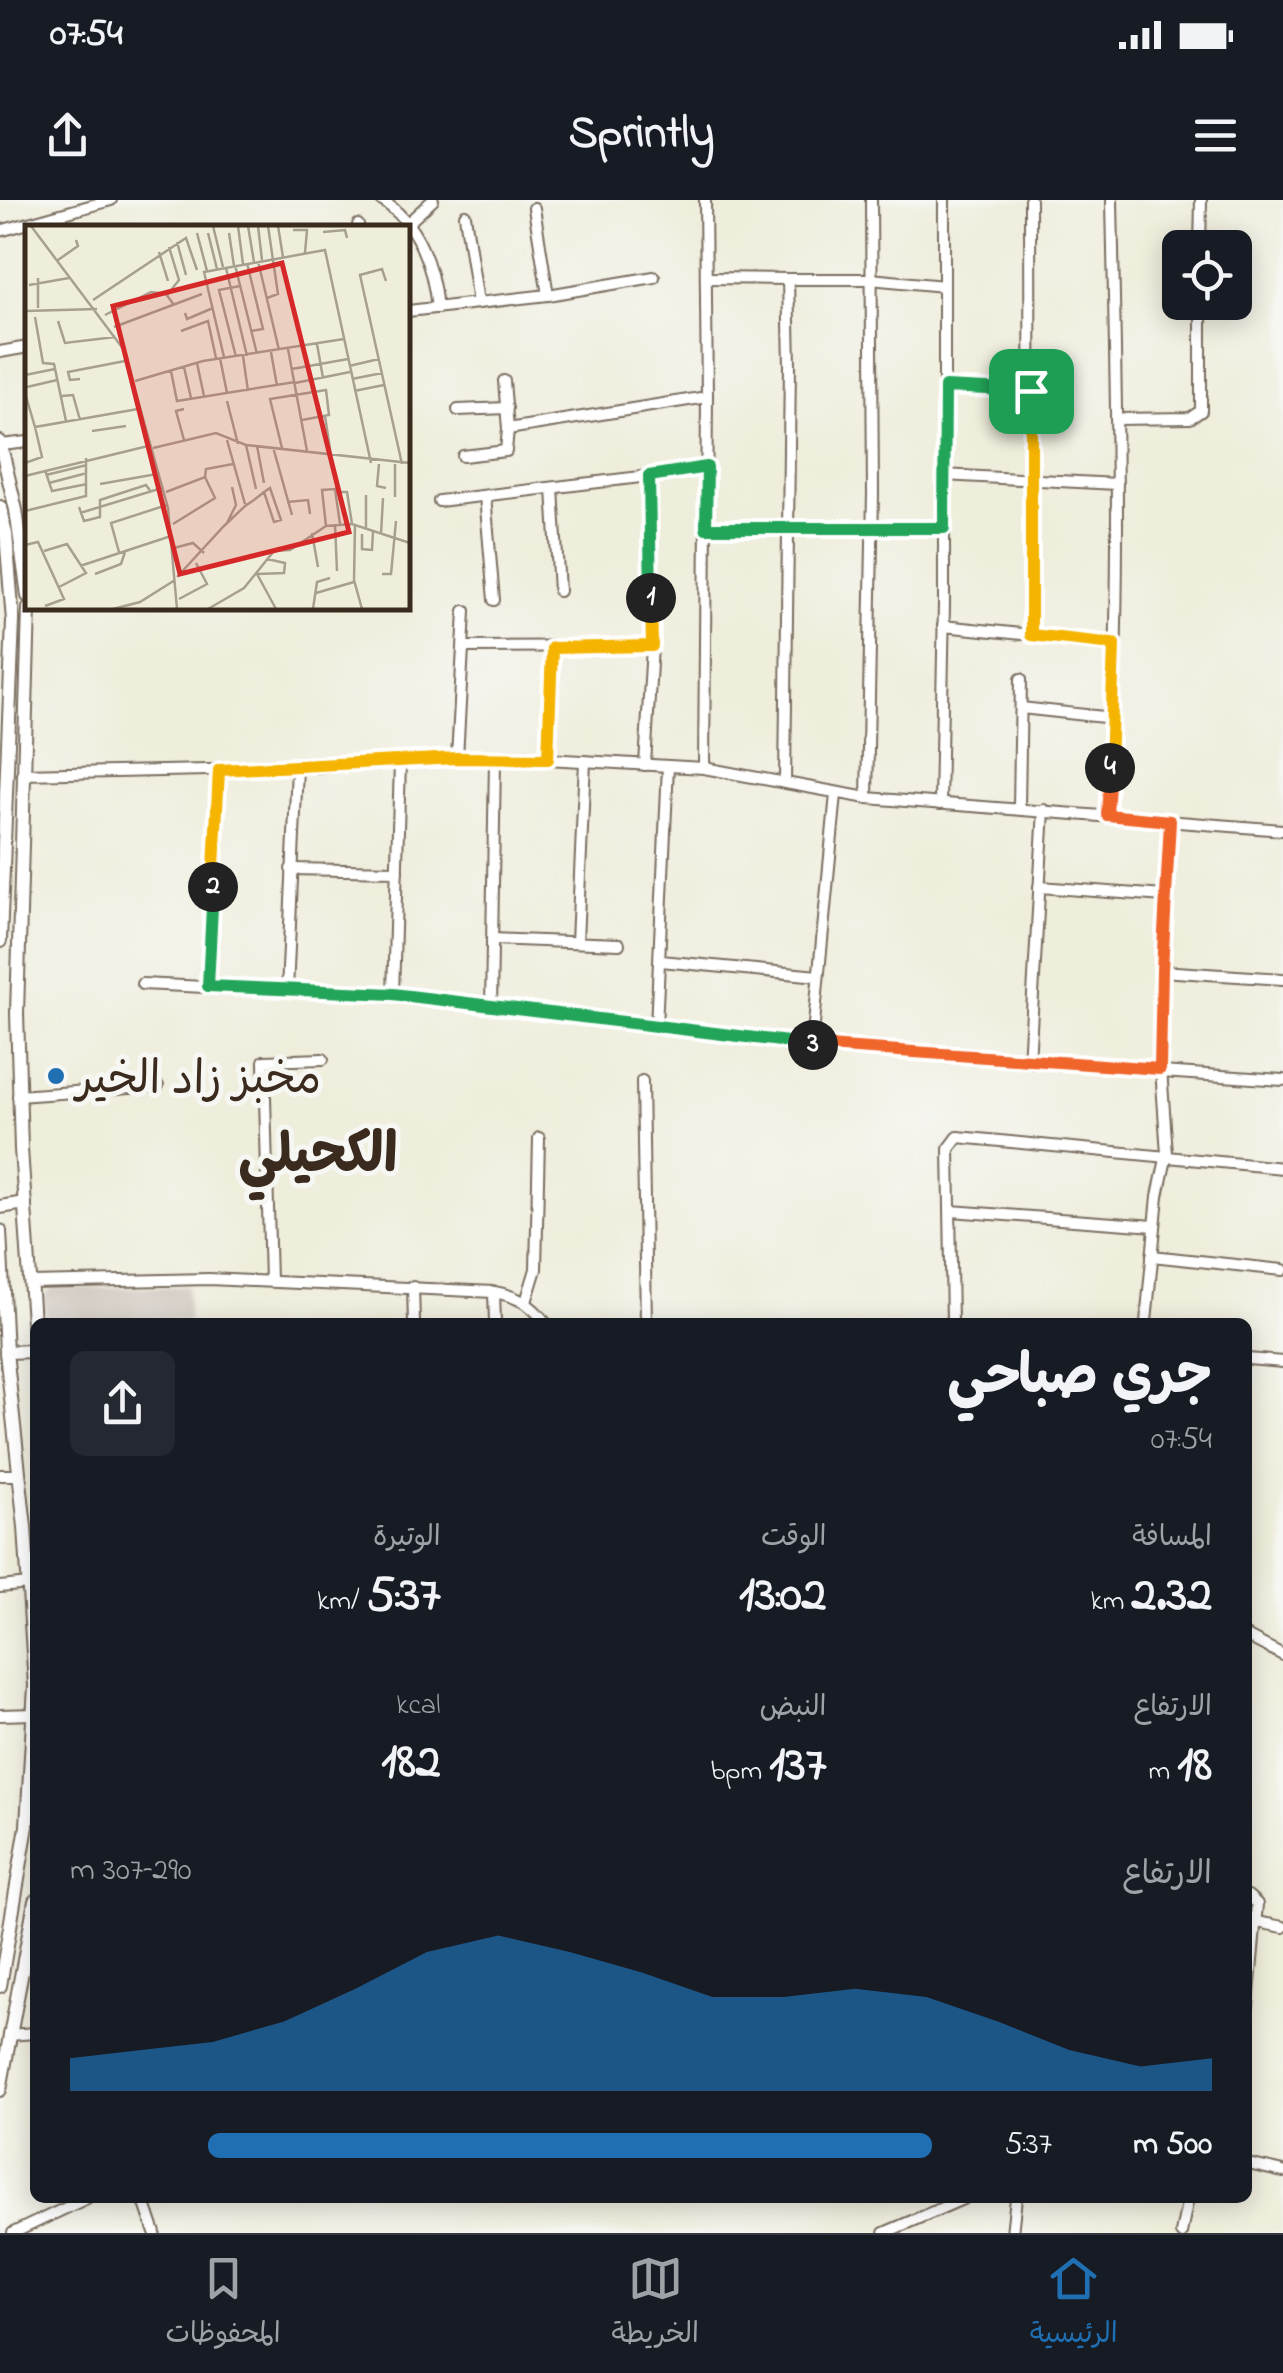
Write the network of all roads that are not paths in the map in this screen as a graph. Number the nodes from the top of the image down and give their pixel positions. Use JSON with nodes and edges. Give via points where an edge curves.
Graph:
{"nodes":[{"id":1,"x":111,"y":200,"type":"edge"},
{"id":2,"x":381,"y":200,"type":"edge"},
{"id":3,"x":433,"y":200,"type":"edge"},
{"id":4,"x":704,"y":200,"type":"edge"},
{"id":5,"x":872,"y":200,"type":"edge"},
{"id":6,"x":944,"y":200,"type":"edge"},
{"id":7,"x":1030,"y":200,"type":"edge"},
{"id":8,"x":1112,"y":200,"type":"edge"},
{"id":9,"x":1202,"y":200,"type":"edge"},
{"id":10,"x":534,"y":208,"type":"dead end"},
{"id":11,"x":465,"y":215,"type":"dead end"},
{"id":12,"x":408,"y":223,"type":"joint"},
{"id":13,"x":410,"y":227,"type":"edge"},
{"id":14,"x":1201,"y":230,"type":"edge"},
{"id":15,"x":0,"y":231,"type":"edge"},
{"id":16,"x":654,"y":277,"type":"dead end"},
{"id":17,"x":707,"y":278,"type":"junction"},
{"id":18,"x":870,"y":279,"type":"junction"},
{"id":19,"x":788,"y":280,"type":"junction"},
{"id":20,"x":944,"y":286,"type":"junction"},
{"id":21,"x":548,"y":295,"type":"junction"},
{"id":22,"x":478,"y":303,"type":"junction"},
{"id":23,"x":436,"y":308,"type":"junction"},
{"id":24,"x":410,"y":311,"type":"edge"},
{"id":25,"x":1201,"y":320,"type":"edge"},
{"id":26,"x":25,"y":348,"type":"edge"},
{"id":27,"x":0,"y":352,"type":"edge"},
{"id":28,"x":504,"y":381,"type":"dead end"},
{"id":29,"x":945,"y":387,"type":"junction"},
{"id":30,"x":1031,"y":391,"type":"junction"},
{"id":31,"x":707,"y":397,"type":"junction"},
{"id":32,"x":507,"y":408,"type":"junction"},
{"id":33,"x":458,"y":410,"type":"dead end"},
{"id":34,"x":1116,"y":419,"type":"junction"},
{"id":35,"x":508,"y":429,"type":"junction"},
{"id":36,"x":25,"y":442,"type":"edge"},
{"id":37,"x":0,"y":444,"type":"edge"},
{"id":38,"x":463,"y":456,"type":"dead end"},
{"id":39,"x":707,"y":467,"type":"junction"},
{"id":40,"x":943,"y":475,"type":"junction"},
{"id":41,"x":649,"y":476,"type":"junction"},
{"id":42,"x":1030,"y":480,"type":"junction"},
{"id":43,"x":1117,"y":484,"type":"junction"},
{"id":44,"x":553,"y":488,"type":"junction"},
{"id":45,"x":485,"y":496,"type":"junction"},
{"id":46,"x":439,"y":501,"type":"dead end"},
{"id":47,"x":0,"y":507,"type":"edge"},
{"id":48,"x":786,"y":526,"type":"junction"},
{"id":49,"x":706,"y":528,"type":"junction"},
{"id":50,"x":944,"y":528,"type":"junction"},
{"id":51,"x":872,"y":529,"type":"junction"},
{"id":52,"x":24,"y":538,"type":"edge"},
{"id":53,"x":559,"y":591,"type":"dead end"},
{"id":54,"x":494,"y":600,"type":"dead end"},
{"id":55,"x":28,"y":610,"type":"edge"},
{"id":56,"x":465,"y":611,"type":"dead end"},
{"id":57,"x":6,"y":621,"type":"edge"},
{"id":58,"x":943,"y":626,"type":"junction"},
{"id":59,"x":1031,"y":635,"type":"junction"},
{"id":60,"x":1114,"y":644,"type":"junction"},
{"id":61,"x":652,"y":646,"type":"junction"},
{"id":62,"x":464,"y":648,"type":"junction"},
{"id":63,"x":552,"y":648,"type":"junction"},
{"id":64,"x":1021,"y":679,"type":"dead end"},
{"id":65,"x":1020,"y":708,"type":"junction"},
{"id":66,"x":1113,"y":718,"type":"junction"},
{"id":67,"x":457,"y":758,"type":"junction"},
{"id":68,"x":495,"y":758,"type":"junction"},
{"id":69,"x":548,"y":759,"type":"junction"},
{"id":70,"x":585,"y":761,"type":"junction"},
{"id":71,"x":400,"y":763,"type":"junction"},
{"id":72,"x":645,"y":765,"type":"junction"},
{"id":73,"x":668,"y":766,"type":"junction"},
{"id":74,"x":297,"y":768,"type":"junction"},
{"id":75,"x":704,"y":768,"type":"junction"},
{"id":76,"x":219,"y":770,"type":"junction"},
{"id":77,"x":22,"y":774,"type":"junction"},
{"id":78,"x":785,"y":783,"type":"junction"},
{"id":79,"x":836,"y":794,"type":"junction"},
{"id":80,"x":867,"y":798,"type":"junction"},
{"id":81,"x":940,"y":804,"type":"junction"},
{"id":82,"x":1019,"y":808,"type":"junction"},
{"id":83,"x":1044,"y":810,"type":"junction"},
{"id":84,"x":1107,"y":815,"type":"junction"},
{"id":85,"x":1170,"y":821,"type":"junction"},
{"id":86,"x":1283,"y":830,"type":"edge"},
{"id":87,"x":291,"y":868,"type":"junction"},
{"id":88,"x":397,"y":871,"type":"junction"},
{"id":89,"x":1039,"y":887,"type":"junction"},
{"id":90,"x":1165,"y":896,"type":"junction"},
{"id":91,"x":492,"y":938,"type":"junction"},
{"id":92,"x":0,"y":941,"type":"edge"},
{"id":93,"x":577,"y":942,"type":"junction"},
{"id":94,"x":618,"y":944,"type":"dead end"},
{"id":95,"x":661,"y":961,"type":"junction"},
{"id":96,"x":1162,"y":970,"type":"junction"},
{"id":97,"x":818,"y":976,"type":"junction"},
{"id":98,"x":1283,"y":979,"type":"edge"},
{"id":99,"x":142,"y":984,"type":"dead end"},
{"id":100,"x":208,"y":986,"type":"junction"},
{"id":101,"x":287,"y":991,"type":"junction"},
{"id":102,"x":393,"y":994,"type":"junction"},
{"id":103,"x":491,"y":1008,"type":"junction"},
{"id":104,"x":656,"y":1027,"type":"junction"},
{"id":105,"x":812,"y":1045,"type":"junction"},
{"id":106,"x":324,"y":1060,"type":"dead end"},
{"id":107,"x":1029,"y":1062,"type":"junction"},
{"id":108,"x":1161,"y":1070,"type":"junction"},
{"id":109,"x":1283,"y":1080,"type":"edge"},
{"id":110,"x":642,"y":1081,"type":"dead end"},
{"id":111,"x":158,"y":1086,"type":"dead end"},
{"id":112,"x":18,"y":1096,"type":"junction"},
{"id":113,"x":538,"y":1138,"type":"dead end"},
{"id":114,"x":1167,"y":1154,"type":"junction"},
{"id":115,"x":1283,"y":1168,"type":"edge"},
{"id":116,"x":25,"y":1203,"type":"junction"},
{"id":117,"x":0,"y":1206,"type":"edge"},
{"id":118,"x":951,"y":1211,"type":"junction"},
{"id":119,"x":1155,"y":1226,"type":"junction"},
{"id":120,"x":0,"y":1231,"type":"edge"},
{"id":121,"x":1152,"y":1256,"type":"junction"},
{"id":122,"x":1,"y":1262,"type":"edge"},
{"id":123,"x":1283,"y":1270,"type":"edge"},
{"id":124,"x":270,"y":1281,"type":"junction"},
{"id":125,"x":32,"y":1283,"type":"junction"},
{"id":126,"x":413,"y":1288,"type":"junction"},
{"id":127,"x":494,"y":1292,"type":"junction"},
{"id":128,"x":526,"y":1302,"type":"junction"},
{"id":129,"x":34,"y":1318,"type":"edge"},
{"id":130,"x":414,"y":1318,"type":"edge"},
{"id":131,"x":495,"y":1318,"type":"edge"},
{"id":132,"x":541,"y":1318,"type":"edge"},
{"id":133,"x":646,"y":1318,"type":"edge"},
{"id":134,"x":952,"y":1318,"type":"edge"},
{"id":135,"x":1146,"y":1318,"type":"edge"},
{"id":136,"x":30,"y":1351,"type":"edge"},
{"id":137,"x":6,"y":1352,"type":"junction"},
{"id":138,"x":1252,"y":1359,"type":"edge"},
{"id":139,"x":1283,"y":1362,"type":"edge"},
{"id":140,"x":0,"y":1475,"type":"edge"},
{"id":141,"x":18,"y":1476,"type":"junction"},
{"id":142,"x":29,"y":1584,"type":"junction"},
{"id":143,"x":0,"y":1586,"type":"edge"},
{"id":144,"x":30,"y":1606,"type":"edge"},
{"id":145,"x":1252,"y":1639,"type":"edge"},
{"id":146,"x":1283,"y":1654,"type":"edge"},
{"id":147,"x":30,"y":1714,"type":"edge"},
{"id":148,"x":0,"y":1715,"type":"edge"},
{"id":149,"x":30,"y":1776,"type":"edge"},
{"id":150,"x":1252,"y":1900,"type":"edge"},
{"id":151,"x":1257,"y":1922,"type":"junction"},
{"id":152,"x":30,"y":1927,"type":"edge"},
{"id":153,"x":1283,"y":1927,"type":"edge"},
{"id":154,"x":3,"y":1951,"type":"edge"},
{"id":155,"x":1252,"y":1953,"type":"edge"},
{"id":156,"x":0,"y":1986,"type":"edge"},
{"id":157,"x":30,"y":2033,"type":"edge"},
{"id":158,"x":9,"y":2035,"type":"junction"},
{"id":159,"x":0,"y":2090,"type":"edge"},
{"id":160,"x":1252,"y":2165,"type":"edge"},
{"id":161,"x":1283,"y":2172,"type":"edge"},
{"id":162,"x":77,"y":2203,"type":"edge"},
{"id":163,"x":145,"y":2203,"type":"edge"},
{"id":164,"x":953,"y":2203,"type":"edge"},
{"id":165,"x":1015,"y":2203,"type":"edge"},
{"id":166,"x":1187,"y":2203,"type":"edge"},
{"id":167,"x":13,"y":2233,"type":"edge"},
{"id":168,"x":155,"y":2233,"type":"edge"},
{"id":169,"x":884,"y":2233,"type":"edge"},
{"id":170,"x":1012,"y":2233,"type":"edge"},
{"id":171,"x":1181,"y":2233,"type":"edge"}],
"edges":[{"from":1,"to":15,"type":"street"},
{"from":2,"to":12,"type":"street"},
{"from":3,"to":12,"type":"street"},
{"from":4,"to":17,"type":"street"},
{"from":5,"to":18,"type":"street"},
{"from":6,"to":20,"type":"street"},
{"from":7,"to":30,"type":"street"},
{"from":8,"to":34,"type":"street"},
{"from":9,"to":14,"type":"street"},
{"from":10,"to":21,"type":"street"},
{"from":11,"to":22,"type":"street"},
{"from":13,"to":23,"type":"street","via":[[428,264]]},
{"from":16,"to":21,"type":"street"},
{"from":17,"to":19,"type":"street"},
{"from":17,"to":31,"type":"street"},
{"from":18,"to":19,"type":"street"},
{"from":18,"to":20,"type":"street"},
{"from":18,"to":51,"type":"street"},
{"from":19,"to":48,"type":"street"},
{"from":20,"to":29,"type":"street"},
{"from":21,"to":22,"type":"street"},
{"from":22,"to":23,"type":"street"},
{"from":23,"to":24,"type":"street"},
{"from":25,"to":34,"type":"street","via":[[1200,411],[1190,418]]},
{"from":26,"to":27,"type":"street"},
{"from":28,"to":32,"type":"street"},
{"from":29,"to":30,"type":"street"},
{"from":29,"to":40,"type":"street"},
{"from":30,"to":42,"type":"street"},
{"from":31,"to":35,"type":"street"},
{"from":31,"to":39,"type":"street"},
{"from":32,"to":33,"type":"street"},
{"from":32,"to":35,"type":"street"},
{"from":34,"to":43,"type":"street"},
{"from":35,"to":38,"type":"street","via":[[506,451]]},
{"from":36,"to":37,"type":"street"},
{"from":37,"to":52,"type":"main road"},
{"from":39,"to":41,"type":"street"},
{"from":39,"to":49,"type":"street"},
{"from":40,"to":42,"type":"street"},
{"from":40,"to":50,"type":"street"},
{"from":41,"to":44,"type":"street"},
{"from":41,"to":61,"type":"street"},
{"from":42,"to":43,"type":"street"},
{"from":42,"to":59,"type":"street"},
{"from":43,"to":60,"type":"street"},
{"from":44,"to":45,"type":"street"},
{"from":44,"to":53,"type":"street"},
{"from":45,"to":46,"type":"street"},
{"from":45,"to":54,"type":"street"},
{"from":47,"to":57,"type":"main road"},
{"from":48,"to":49,"type":"street"},
{"from":48,"to":51,"type":"street"},
{"from":48,"to":78,"type":"street"},
{"from":49,"to":75,"type":"street"},
{"from":50,"to":51,"type":"street"},
{"from":50,"to":58,"type":"street"},
{"from":51,"to":80,"type":"street"},
{"from":55,"to":77,"type":"main road"},
{"from":56,"to":62,"type":"street"},
{"from":57,"to":92,"type":"main road"},
{"from":58,"to":59,"type":"street"},
{"from":58,"to":81,"type":"street"},
{"from":59,"to":60,"type":"street"},
{"from":60,"to":66,"type":"street"},
{"from":61,"to":63,"type":"street"},
{"from":61,"to":72,"type":"street"},
{"from":62,"to":63,"type":"street"},
{"from":62,"to":67,"type":"street"},
{"from":63,"to":69,"type":"street"},
{"from":64,"to":65,"type":"street"},
{"from":65,"to":66,"type":"street"},
{"from":65,"to":82,"type":"street"},
{"from":66,"to":84,"type":"street"},
{"from":67,"to":68,"type":"street"},
{"from":67,"to":71,"type":"street"},
{"from":68,"to":69,"type":"street"},
{"from":68,"to":91,"type":"street"},
{"from":69,"to":70,"type":"street"},
{"from":70,"to":72,"type":"street"},
{"from":70,"to":93,"type":"street"},
{"from":71,"to":74,"type":"street"},
{"from":71,"to":88,"type":"street"},
{"from":72,"to":73,"type":"street"},
{"from":73,"to":75,"type":"street"},
{"from":73,"to":95,"type":"street"},
{"from":74,"to":76,"type":"street"},
{"from":74,"to":87,"type":"street"},
{"from":75,"to":78,"type":"street"},
{"from":76,"to":77,"type":"street"},
{"from":76,"to":100,"type":"street"},
{"from":77,"to":112,"type":"main road"},
{"from":78,"to":79,"type":"street"},
{"from":79,"to":80,"type":"street"},
{"from":79,"to":97,"type":"street"},
{"from":80,"to":81,"type":"street"},
{"from":81,"to":82,"type":"street"},
{"from":82,"to":83,"type":"street"},
{"from":83,"to":84,"type":"street"},
{"from":83,"to":89,"type":"street"},
{"from":84,"to":85,"type":"street"},
{"from":85,"to":86,"type":"street"},
{"from":85,"to":90,"type":"street"},
{"from":87,"to":88,"type":"street"},
{"from":87,"to":101,"type":"street"},
{"from":88,"to":102,"type":"street"},
{"from":89,"to":90,"type":"street"},
{"from":89,"to":107,"type":"street"},
{"from":90,"to":96,"type":"street"},
{"from":91,"to":93,"type":"street"},
{"from":91,"to":103,"type":"street"},
{"from":93,"to":94,"type":"street"},
{"from":95,"to":97,"type":"street"},
{"from":95,"to":104,"type":"street"},
{"from":96,"to":98,"type":"street"},
{"from":96,"to":108,"type":"street"},
{"from":97,"to":105,"type":"street"},
{"from":99,"to":100,"type":"street"},
{"from":100,"to":101,"type":"street"},
{"from":101,"to":102,"type":"street"},
{"from":102,"to":103,"type":"street"},
{"from":103,"to":104,"type":"street"},
{"from":104,"to":105,"type":"street"},
{"from":105,"to":107,"type":"street"},
{"from":106,"to":124,"type":"street","via":[[264,1060]]},
{"from":107,"to":108,"type":"street"},
{"from":108,"to":109,"type":"street"},
{"from":108,"to":114,"type":"street"},
{"from":110,"to":133,"type":"street"},
{"from":111,"to":112,"type":"street"},
{"from":112,"to":116,"type":"main road"},
{"from":113,"to":128,"type":"street","via":[[536,1269]]},
{"from":114,"to":115,"type":"street"},
{"from":114,"to":118,"type":"street","via":[[958,1136],[950,1149]]},
{"from":114,"to":119,"type":"street"},
{"from":116,"to":117,"type":"main road"},
{"from":116,"to":125,"type":"main road"},
{"from":118,"to":119,"type":"street"},
{"from":118,"to":134,"type":"street"},
{"from":119,"to":121,"type":"street"},
{"from":120,"to":122,"type":"main road"},
{"from":121,"to":123,"type":"street"},
{"from":121,"to":135,"type":"street"},
{"from":122,"to":137,"type":"main road"},
{"from":124,"to":125,"type":"street"},
{"from":124,"to":126,"type":"street"},
{"from":125,"to":129,"type":"main road"},
{"from":126,"to":127,"type":"street"},
{"from":126,"to":130,"type":"street"},
{"from":127,"to":128,"type":"street"},
{"from":127,"to":131,"type":"street"},
{"from":128,"to":132,"type":"street"},
{"from":136,"to":137,"type":"main road"},
{"from":137,"to":141,"type":"main road"},
{"from":138,"to":139,"type":"street"},
{"from":140,"to":141,"type":"street"},
{"from":141,"to":142,"type":"main road"},
{"from":142,"to":143,"type":"street"},
{"from":142,"to":144,"type":"main road"},
{"from":145,"to":146,"type":"street"},
{"from":147,"to":148,"type":"street"},
{"from":149,"to":154,"type":"main road"},
{"from":150,"to":151,"type":"street"},
{"from":151,"to":153,"type":"street"},
{"from":151,"to":155,"type":"street"},
{"from":152,"to":158,"type":"main road"},
{"from":154,"to":156,"type":"main road"},
{"from":157,"to":158,"type":"street"},
{"from":158,"to":159,"type":"main road"},
{"from":160,"to":161,"type":"street"},
{"from":162,"to":167,"type":"street"},
{"from":163,"to":168,"type":"street"},
{"from":164,"to":169,"type":"street"},
{"from":165,"to":170,"type":"street"},
{"from":166,"to":171,"type":"street"}]}
